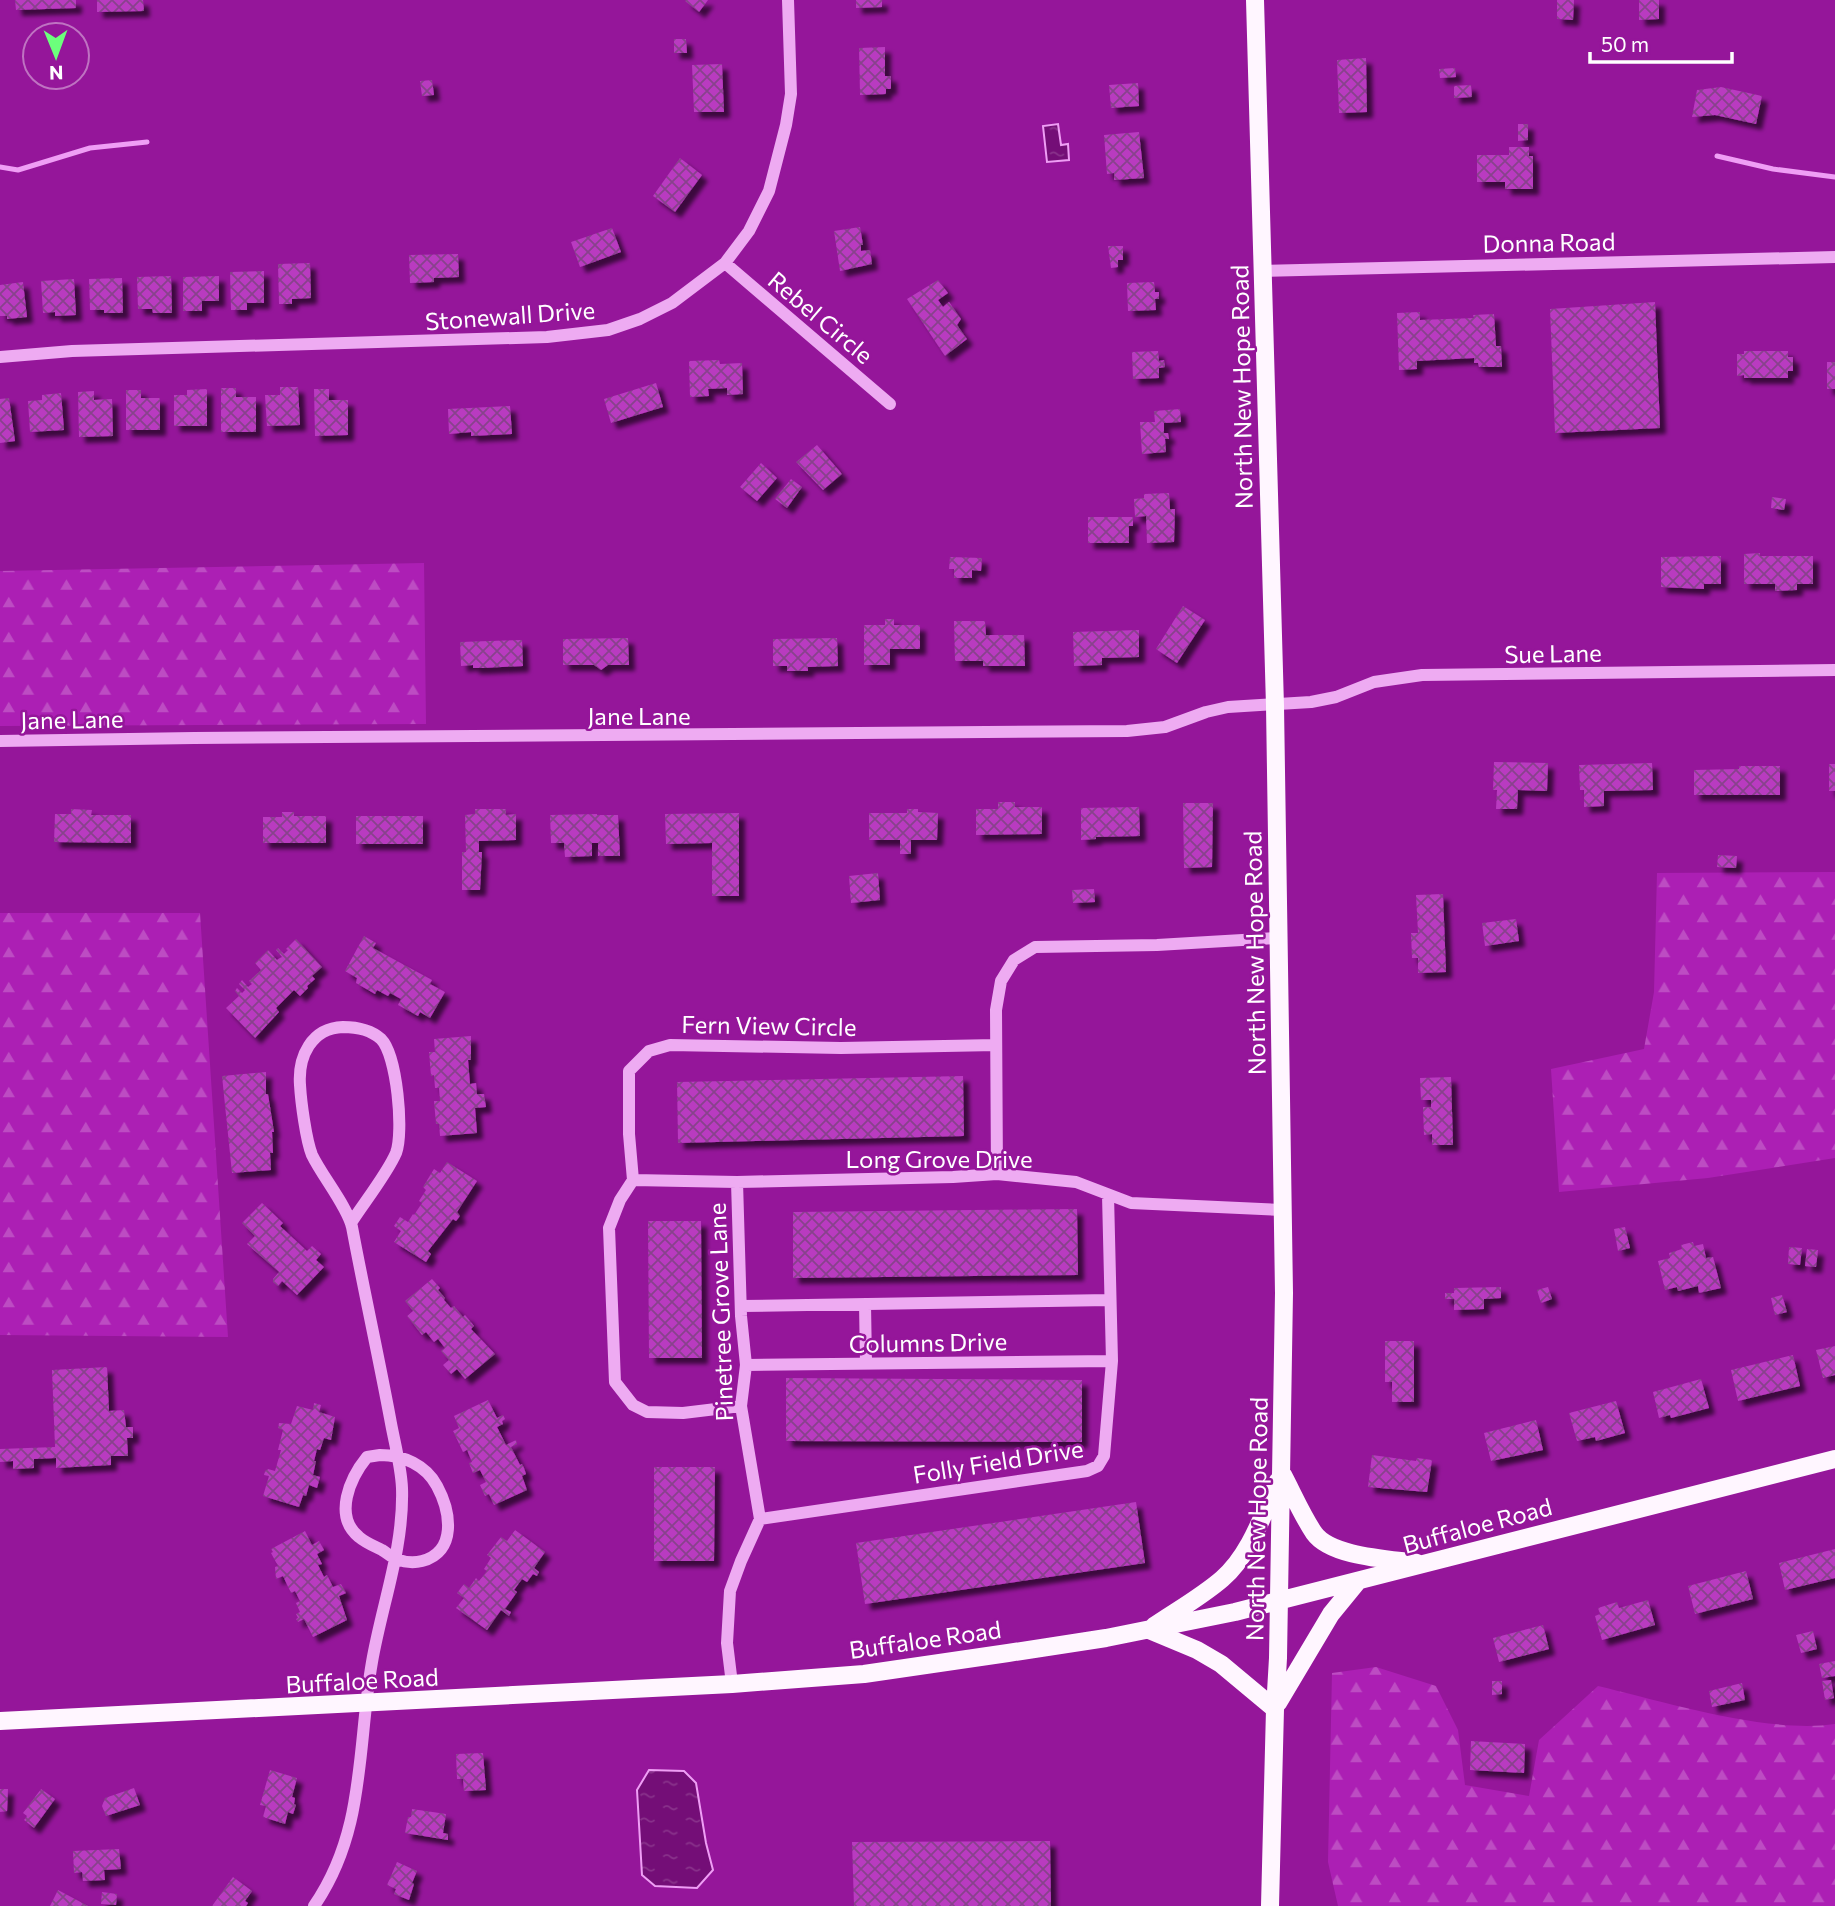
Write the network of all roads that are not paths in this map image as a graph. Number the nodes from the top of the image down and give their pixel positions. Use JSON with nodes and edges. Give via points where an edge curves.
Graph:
{"nodes":[{"id":1,"x":788,"y":0,"type":"edge"},
{"id":2,"x":1255,"y":0,"type":"edge"},
{"id":3,"x":1835,"y":257,"type":"edge"},
{"id":4,"x":725,"y":263,"type":"junction"},
{"id":5,"x":1264,"y":271,"type":"junction"},
{"id":6,"x":0,"y":357,"type":"edge"},
{"id":7,"x":890,"y":404,"type":"dead end"},
{"id":8,"x":1835,"y":670,"type":"edge"},
{"id":9,"x":1275,"y":706,"type":"junction"},
{"id":10,"x":0,"y":741,"type":"edge"},
{"id":11,"x":1278,"y":939,"type":"junction"},
{"id":12,"x":996,"y":1045,"type":"junction"},
{"id":13,"x":997,"y":1174,"type":"junction"},
{"id":14,"x":633,"y":1180,"type":"junction"},
{"id":15,"x":737,"y":1182,"type":"junction"},
{"id":16,"x":1108,"y":1195,"type":"junction"},
{"id":17,"x":1283,"y":1210,"type":"junction"},
{"id":18,"x":351,"y":1223,"type":"junction"},
{"id":19,"x":1110,"y":1300,"type":"junction"},
{"id":20,"x":865,"y":1304,"type":"junction"},
{"id":21,"x":741,"y":1306,"type":"junction"},
{"id":22,"x":1112,"y":1361,"type":"junction"},
{"id":23,"x":866,"y":1363,"type":"junction"},
{"id":24,"x":746,"y":1365,"type":"junction"},
{"id":25,"x":741,"y":1406,"type":"junction"},
{"id":26,"x":396,"y":1455,"type":"junction"},
{"id":27,"x":1835,"y":1459,"type":"edge"},
{"id":28,"x":1281,"y":1472,"type":"junction"},
{"id":29,"x":760,"y":1519,"type":"junction"},
{"id":30,"x":395,"y":1559,"type":"junction"},
{"id":31,"x":1423,"y":1564,"type":"junction"},
{"id":32,"x":1358,"y":1581,"type":"junction"},
{"id":33,"x":1278,"y":1601,"type":"junction"},
{"id":34,"x":1149,"y":1630,"type":"junction"},
{"id":35,"x":732,"y":1684,"type":"junction"},
{"id":36,"x":366,"y":1704,"type":"junction"},
{"id":37,"x":1275,"y":1709,"type":"junction"},
{"id":38,"x":0,"y":1721,"type":"edge"},
{"id":39,"x":314,"y":1906,"type":"edge"},
{"id":40,"x":1270,"y":1906,"type":"edge"}],
"edges":[{"from":1,"to":4,"type":"street","name":"Stonewall Drive","via":[[791,94],[778,163],[749,231]]},
{"from":2,"to":5,"type":"main road","name":"North New Hope Road"},
{"from":3,"to":5,"type":"street","name":"Donna Road"},
{"from":4,"to":6,"type":"street","name":"Stonewall Drive","via":[[672,303],[640,319],[583,334],[84,350]]},
{"from":4,"to":7,"type":"street","name":"Rebel Circle"},
{"from":5,"to":9,"type":"main road","name":"North New Hope Road"},
{"from":8,"to":9,"type":"street","name":"Sue Lane","via":[[1422,675],[1374,682],[1336,697]]},
{"from":9,"to":10,"type":"street","name":"Jane Lane","via":[[1228,707],[1165,727],[1127,731]]},
{"from":9,"to":11,"type":"main road","name":"North New Hope Road"},
{"from":11,"to":12,"type":"street","via":[[1035,947],[1014,960],[1002,981]]},
{"from":11,"to":17,"type":"main road","name":"North New Hope Road"},
{"from":12,"to":13,"type":"street"},
{"from":12,"to":14,"type":"street","name":"Fern View Circle","via":[[670,1045],[649,1051],[629,1071]]},
{"from":13,"to":15,"type":"street","name":"Long Grove Drive"},
{"from":13,"to":16,"type":"street","name":"Long Grove Drive","via":[[1076,1182]]},
{"from":14,"to":15,"type":"street","name":"Long Grove Drive"},
{"from":14,"to":25,"type":"street","via":[[609,1228],[615,1382],[633,1405],[648,1412]]},
{"from":15,"to":21,"type":"street","name":"Pinetree Grove Lane"},
{"from":16,"to":17,"type":"street","name":"Long Grove Drive","via":[[1154,1206]]},
{"from":16,"to":19,"type":"street","name":"Folly Field Drive"},
{"from":17,"to":28,"type":"main road","name":"North New Hope Road"},
{"from":18,"to":18,"type":"street","via":[[396,1153],[395,1077],[388,1049],[380,1038],[363,1029],[330,1028],[309,1042],[302,1058],[300,1088],[311,1153]]},
{"from":18,"to":26,"type":"street"},
{"from":19,"to":20,"type":"street"},
{"from":19,"to":22,"type":"street","name":"Folly Field Drive"},
{"from":20,"to":21,"type":"street"},
{"from":20,"to":23,"type":"street"},
{"from":21,"to":24,"type":"street","name":"Pinetree Grove Lane"},
{"from":22,"to":23,"type":"street","name":"Columns Drive"},
{"from":22,"to":29,"type":"street","name":"Folly Field Drive","via":[[1104,1455],[1098,1466],[1087,1471]]},
{"from":23,"to":24,"type":"street","name":"Columns Drive"},
{"from":24,"to":25,"type":"street","name":"Pinetree Grove Lane"},
{"from":25,"to":29,"type":"street","name":"Pinetree Grove Lane"},
{"from":26,"to":30,"type":"street","via":[[402,1522]]},
{"from":26,"to":30,"type":"street","via":[[367,1457],[355,1472],[344,1507],[357,1536]]},
{"from":26,"to":30,"type":"street","via":[[431,1476],[444,1499],[447,1533],[444,1549],[434,1558],[415,1563]]},
{"from":27,"to":31,"type":"main road","name":"Buffaloe Road"},
{"from":28,"to":31,"type":"main road","via":[[1315,1535],[1324,1543],[1342,1551]]},
{"from":28,"to":33,"type":"main road","name":"North New Hope Road"},
{"from":28,"to":34,"type":"main road","via":[[1256,1530],[1233,1567]]},
{"from":29,"to":35,"type":"street","via":[[730,1591],[726,1643]]},
{"from":30,"to":36,"type":"street"},
{"from":31,"to":32,"type":"main road","name":"Buffaloe Road"},
{"from":32,"to":33,"type":"main road","name":"Buffaloe Road"},
{"from":32,"to":37,"type":"main road","via":[[1331,1614]]},
{"from":33,"to":34,"type":"main road","name":"Buffaloe Road"},
{"from":33,"to":37,"type":"main road","name":"North New Hope Road"},
{"from":34,"to":35,"type":"main road","name":"Buffaloe Road","via":[[864,1674]]},
{"from":34,"to":37,"type":"main road","via":[[1221,1664]]},
{"from":35,"to":36,"type":"main road","name":"Buffaloe Road"},
{"from":36,"to":38,"type":"main road","name":"Buffaloe Road"},
{"from":36,"to":39,"type":"street","via":[[353,1818],[337,1865]]},
{"from":37,"to":40,"type":"main road","name":"North New Hope Road"}]}
